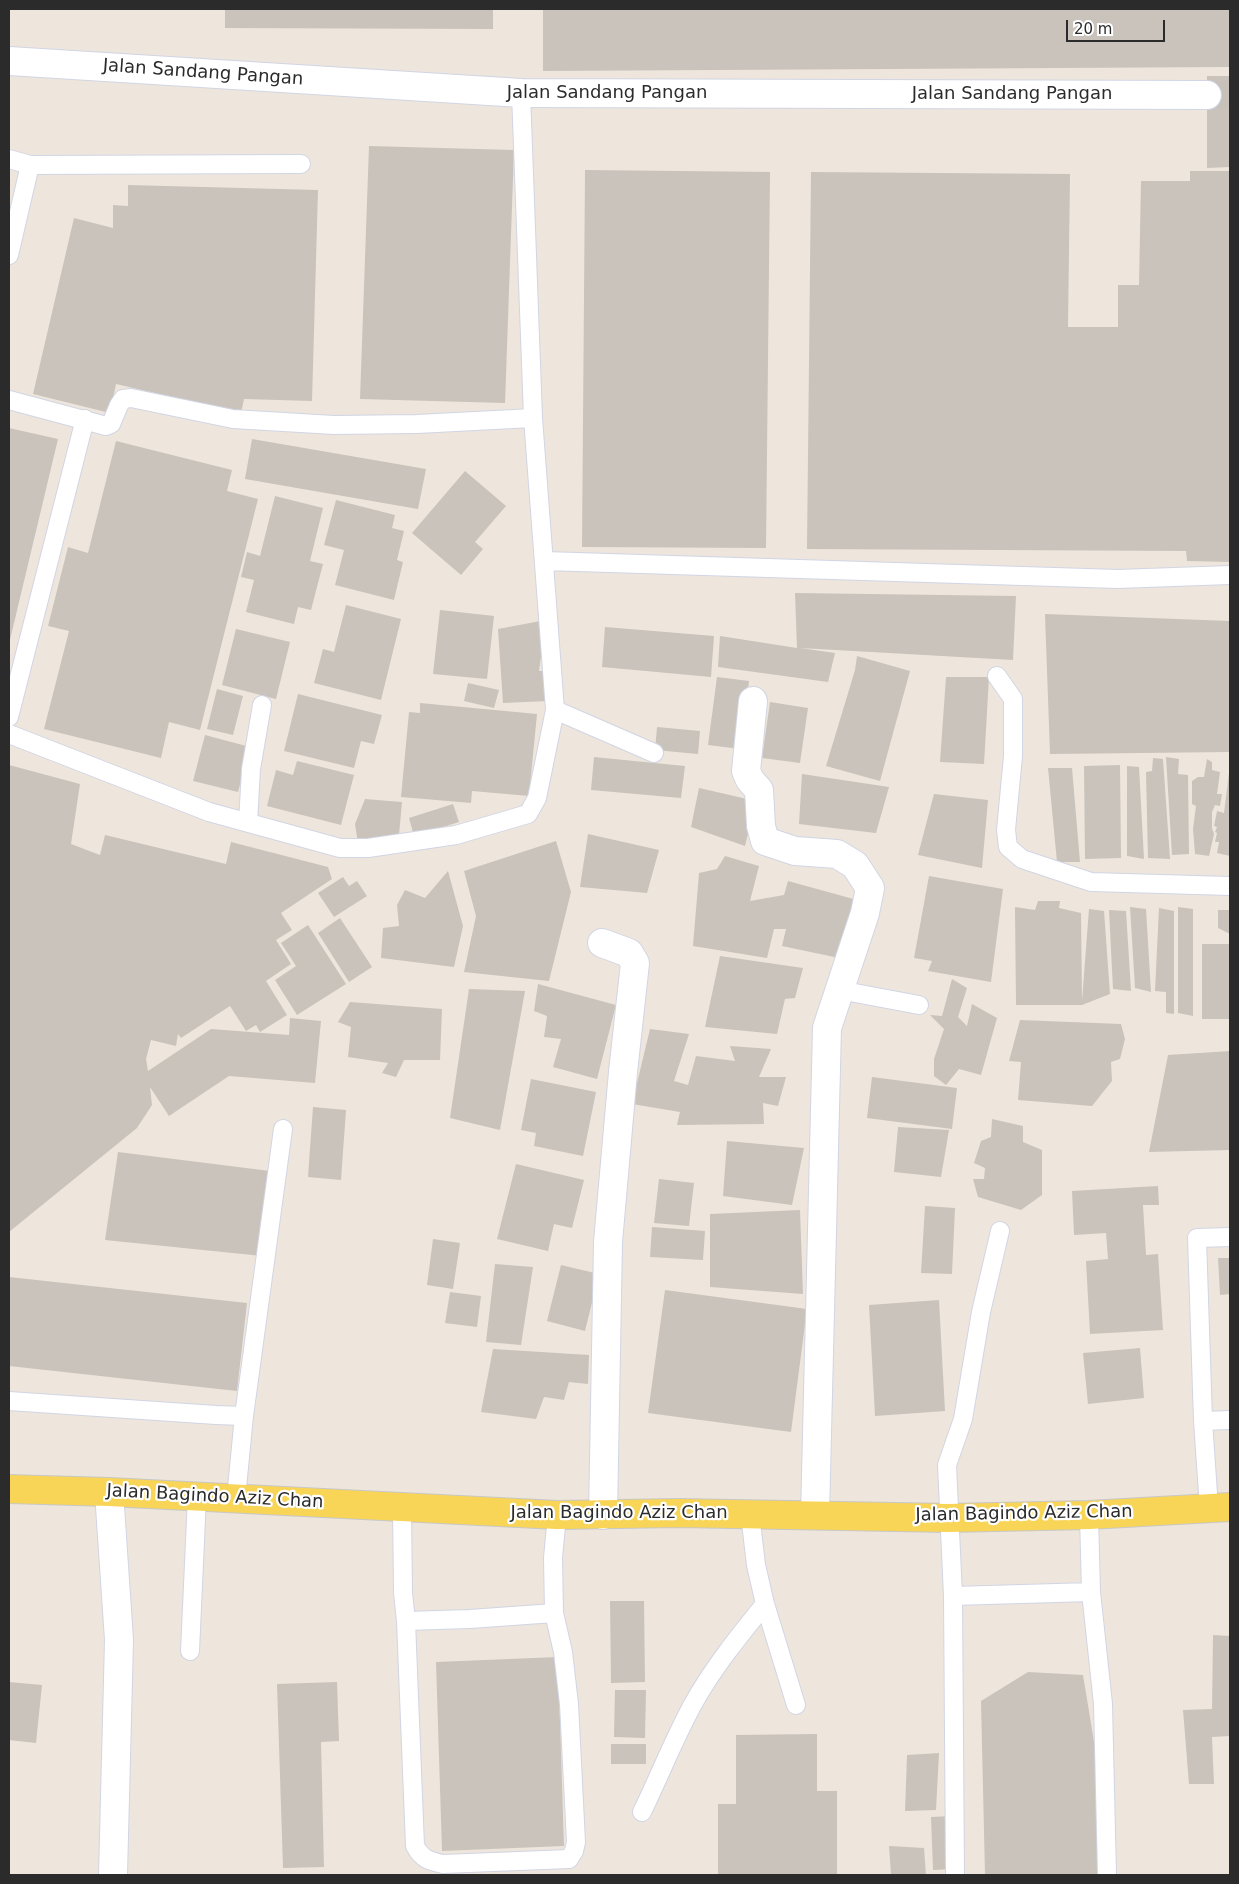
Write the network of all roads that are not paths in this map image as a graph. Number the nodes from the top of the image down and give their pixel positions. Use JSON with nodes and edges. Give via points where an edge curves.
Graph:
{"nodes":[{"id":1,"x":9,"y":61,"type":"edge"},
{"id":2,"x":521,"y":93,"type":"junction"},
{"id":3,"x":1207,"y":94,"type":"tunnel mouth"},
{"id":4,"x":9,"y":159,"type":"edge"},
{"id":5,"x":301,"y":164,"type":"dead end"},
{"id":6,"x":30,"y":165,"type":"junction"},
{"id":7,"x":9,"y":255,"type":"edge"},
{"id":8,"x":9,"y":400,"type":"edge"},
{"id":9,"x":533,"y":418,"type":"junction"},
{"id":10,"x":85,"y":419,"type":"junction"},
{"id":11,"x":545,"y":561,"type":"junction"},
{"id":12,"x":1230,"y":576,"type":"edge"},
{"id":13,"x":997,"y":676,"type":"dead end"},
{"id":14,"x":753,"y":701,"type":"dead end"},
{"id":15,"x":262,"y":705,"type":"dead end"},
{"id":16,"x":555,"y":710,"type":"junction"},
{"id":17,"x":9,"y":717,"type":"edge"},
{"id":18,"x":9,"y":734,"type":"edge"},
{"id":19,"x":654,"y":754,"type":"dead end"},
{"id":20,"x":248,"y":823,"type":"junction"},
{"id":21,"x":1230,"y":886,"type":"edge"},
{"id":22,"x":602,"y":943,"type":"dead end"},
{"id":23,"x":839,"y":990,"type":"junction"},
{"id":24,"x":919,"y":1005,"type":"dead end"},
{"id":25,"x":283,"y":1129,"type":"dead end"},
{"id":26,"x":1000,"y":1231,"type":"dead end"},
{"id":27,"x":1230,"y":1237,"type":"edge"},
{"id":28,"x":9,"y":1401,"type":"edge"},
{"id":29,"x":244,"y":1416,"type":"junction"},
{"id":30,"x":1230,"y":1420,"type":"edge"},
{"id":31,"x":1203,"y":1421,"type":"junction"},
{"id":32,"x":9,"y":1489,"type":"edge"},
{"id":33,"x":109,"y":1492,"type":"junction"},
{"id":34,"x":196,"y":1496,"type":"junction"},
{"id":35,"x":236,"y":1498,"type":"junction"},
{"id":36,"x":402,"y":1507,"type":"junction"},
{"id":37,"x":1220,"y":1507,"type":"edge"},
{"id":38,"x":750,"y":1514,"type":"junction"},
{"id":39,"x":557,"y":1515,"type":"junction"},
{"id":40,"x":603,"y":1515,"type":"junction"},
{"id":41,"x":815,"y":1515,"type":"junction"},
{"id":42,"x":1090,"y":1515,"type":"junction"},
{"id":43,"x":948,"y":1518,"type":"junction"},
{"id":44,"x":1091,"y":1592,"type":"junction"},
{"id":45,"x":953,"y":1596,"type":"junction"},
{"id":46,"x":765,"y":1604,"type":"junction"},
{"id":47,"x":554,"y":1612,"type":"junction"},
{"id":48,"x":406,"y":1621,"type":"junction"},
{"id":49,"x":190,"y":1651,"type":"dead end"},
{"id":50,"x":796,"y":1705,"type":"dead end"},
{"id":51,"x":642,"y":1812,"type":"dead end"},
{"id":52,"x":113,"y":1875,"type":"edge"},
{"id":53,"x":955,"y":1875,"type":"edge"},
{"id":54,"x":1108,"y":1875,"type":"edge"}],
"edges":[{"from":1,"to":2,"type":"street","name":"Jalan Sandang Pangan"},
{"from":2,"to":3,"type":"street","name":"Jalan Sandang Pangan"},
{"from":2,"to":9,"type":"lane"},
{"from":4,"to":6,"type":"lane"},
{"from":5,"to":6,"type":"lane"},
{"from":6,"to":7,"type":"lane"},
{"from":8,"to":10,"type":"lane"},
{"from":9,"to":10,"type":"lane","via":[[417,424],[234,420],[131,398],[123,399],[111,424],[106,426]]},
{"from":9,"to":11,"type":"lane"},
{"from":10,"to":17,"type":"lane"},
{"from":11,"to":12,"type":"lane","via":[[1118,579]]},
{"from":11,"to":16,"type":"lane"},
{"from":13,"to":21,"type":"lane","via":[[1013,699],[1013,756],[1006,830],[1008,847],[1022,859],[1091,882]]},
{"from":14,"to":23,"type":"street","via":[[746,771],[759,790],[765,841],[795,851],[837,854],[855,865],[870,888]]},
{"from":15,"to":20,"type":"lane","via":[[251,769]]},
{"from":16,"to":19,"type":"lane"},
{"from":16,"to":20,"type":"lane","via":[[537,798],[528,814],[456,835],[368,848],[340,848]]},
{"from":18,"to":20,"type":"lane","via":[[209,812]]},
{"from":22,"to":40,"type":"street","via":[[629,953],[635,962],[608,1242]]},
{"from":23,"to":24,"type":"lane"},
{"from":23,"to":41,"type":"street","via":[[827,1028]]},
{"from":25,"to":29,"type":"lane"},
{"from":26,"to":43,"type":"lane","via":[[981,1312],[963,1419],[947,1465]]},
{"from":27,"to":31,"type":"lane","via":[[1197,1238]]},
{"from":28,"to":29,"type":"lane"},
{"from":29,"to":35,"type":"lane"},
{"from":30,"to":31,"type":"lane"},
{"from":31,"to":37,"type":"lane"},
{"from":32,"to":33,"type":"main road","name":"Jalan Bagindo Aziz Chan"},
{"from":33,"to":34,"type":"main road","name":"Jalan Bagindo Aziz Chan"},
{"from":33,"to":52,"type":"street","via":[[119,1640]]},
{"from":34,"to":35,"type":"main road","name":"Jalan Bagindo Aziz Chan"},
{"from":34,"to":49,"type":"lane"},
{"from":35,"to":36,"type":"main road","name":"Jalan Bagindo Aziz Chan"},
{"from":36,"to":39,"type":"main road","name":"Jalan Bagindo Aziz Chan"},
{"from":36,"to":48,"type":"lane"},
{"from":37,"to":42,"type":"main road","name":"Jalan Bagindo Aziz Chan"},
{"from":38,"to":40,"type":"main road","name":"Jalan Bagindo Aziz Chan"},
{"from":38,"to":41,"type":"main road","name":"Jalan Bagindo Aziz Chan"},
{"from":38,"to":46,"type":"lane","via":[[756,1566]]},
{"from":39,"to":40,"type":"main road","name":"Jalan Bagindo Aziz Chan"},
{"from":39,"to":47,"type":"lane","via":[[553,1558]]},
{"from":41,"to":43,"type":"main road","name":"Jalan Bagindo Aziz Chan"},
{"from":42,"to":43,"type":"main road","name":"Jalan Bagindo Aziz Chan"},
{"from":42,"to":44,"type":"lane"},
{"from":43,"to":45,"type":"lane"},
{"from":44,"to":45,"type":"lane"},
{"from":44,"to":54,"type":"lane","via":[[1103,1704]]},
{"from":45,"to":53,"type":"lane"},
{"from":46,"to":50,"type":"lane"},
{"from":46,"to":51,"type":"lane","via":[[725,1654],[697,1697]]},
{"from":47,"to":48,"type":"lane","via":[[470,1620]]},
{"from":47,"to":48,"type":"lane","via":[[569,1704],[576,1842],[569,1859],[443,1864],[420,1856],[414,1846]]}]}
